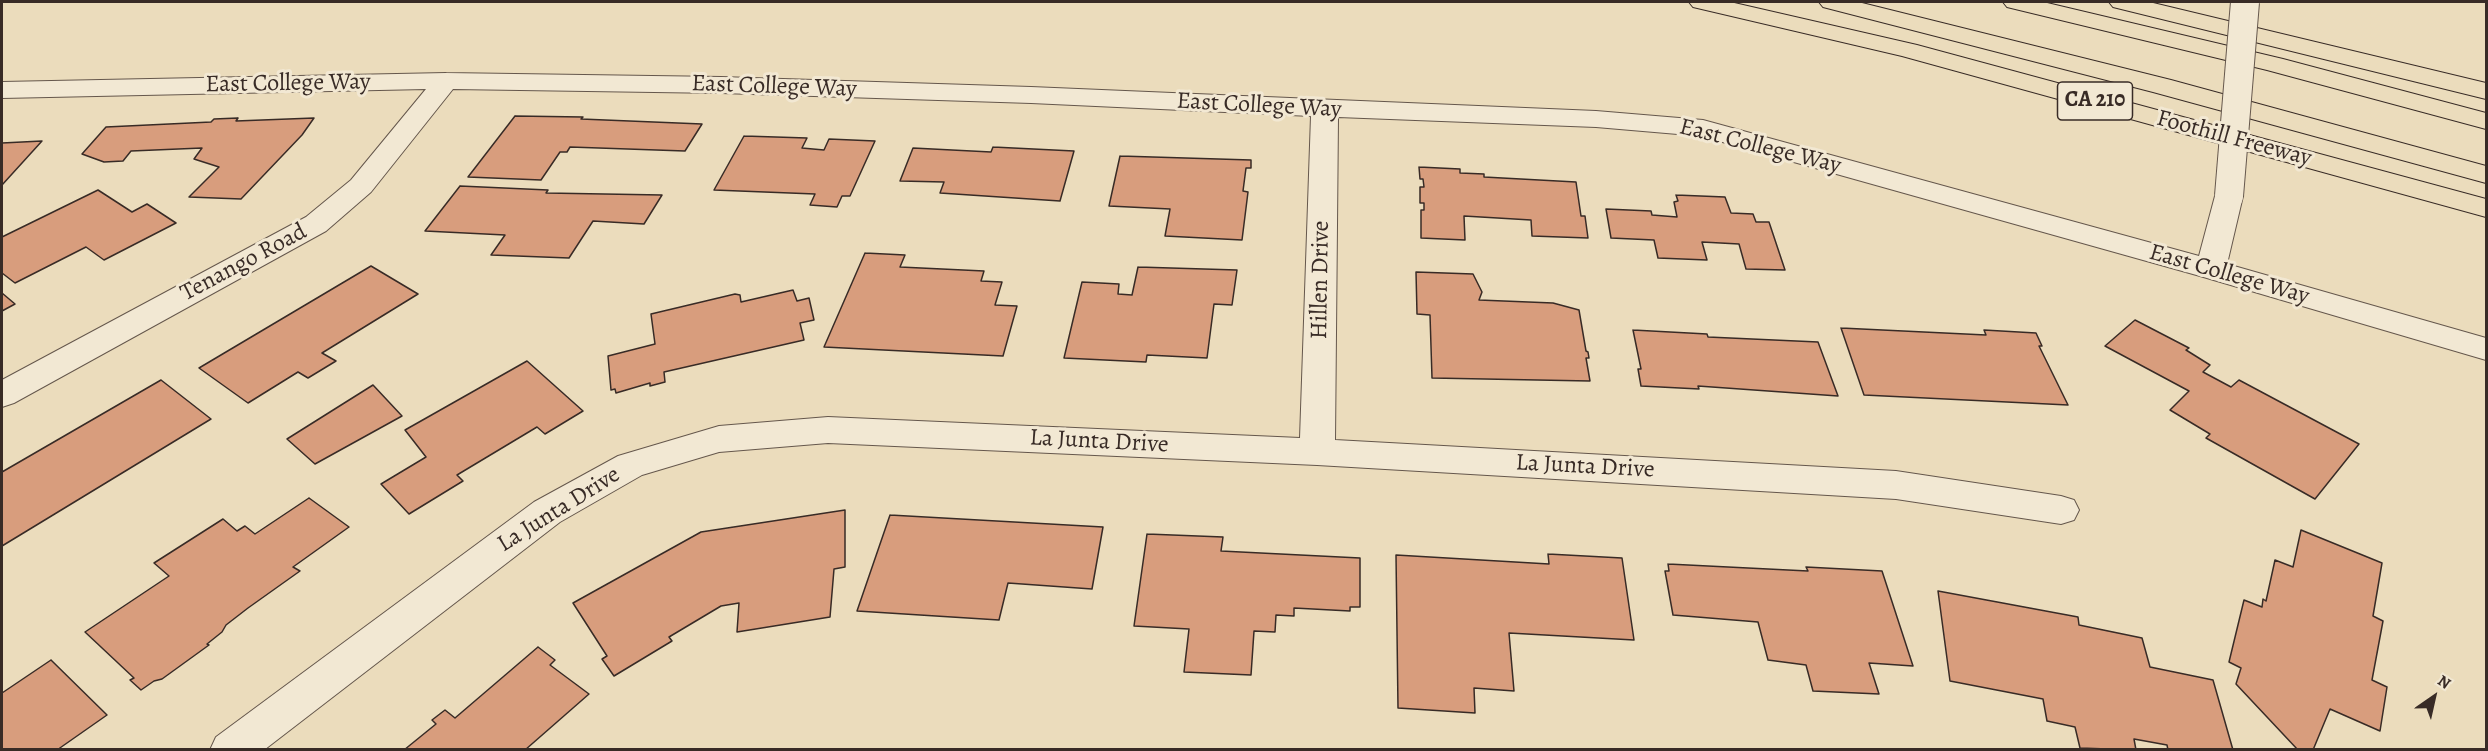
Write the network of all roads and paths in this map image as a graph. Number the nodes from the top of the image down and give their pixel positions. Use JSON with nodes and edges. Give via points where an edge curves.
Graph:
{"nodes":[{"id":1,"x":1701,"y":2,"type":"edge"},
{"id":2,"x":1831,"y":2,"type":"edge"},
{"id":3,"x":2015,"y":2,"type":"edge"},
{"id":4,"x":2121,"y":2,"type":"edge"},
{"id":5,"x":2245,"y":2,"type":"edge"},
{"id":6,"x":446,"y":81,"type":"junction"},
{"id":7,"x":2,"y":90,"type":"edge"},
{"id":8,"x":2487,"y":92,"type":"edge"},
{"id":9,"x":1325,"y":109,"type":"junction"},
{"id":10,"x":2487,"y":121,"type":"edge"},
{"id":11,"x":2487,"y":174,"type":"edge"},
{"id":12,"x":2487,"y":208,"type":"edge"},
{"id":13,"x":2211,"y":269,"type":"junction"},
{"id":14,"x":2487,"y":349,"type":"edge"},
{"id":15,"x":2,"y":395,"type":"edge"},
{"id":16,"x":1317,"y":452,"type":"junction"},
{"id":17,"x":2061,"y":510,"type":"dead end"},
{"id":18,"x":231,"y":750,"type":"edge"}],
"edges":[{"from":1,"to":12,"type":"highway","name":"Foothill Freeway","number":"CA 210","via":[[1908,50]]},
{"from":2,"to":11,"type":"highway"},
{"from":3,"to":10,"type":"highway","via":[[2274,64]]},
{"from":4,"to":8,"type":"highway"},
{"from":5,"to":13,"type":"street","bridge":true,"via":[[2229,196]]},
{"from":6,"to":7,"type":"street","name":"East College Way"},
{"from":6,"to":9,"type":"street","name":"East College Way","via":[[745,85]]},
{"from":6,"to":15,"type":"street","name":"Tenango Road","via":[[361,186],[316,224]]},
{"from":9,"to":13,"type":"street","name":"East College Way","via":[[1596,119],[1703,128]]},
{"from":9,"to":16,"type":"street","name":"Hillen Drive"},
{"from":13,"to":14,"type":"street","name":"East College Way"},
{"from":16,"to":17,"type":"street","name":"La Junta Drive","via":[[1896,485]]},
{"from":16,"to":18,"type":"street","name":"La Junta Drive","via":[[828,430],[719,439],[630,465],[547,512]]}]}
